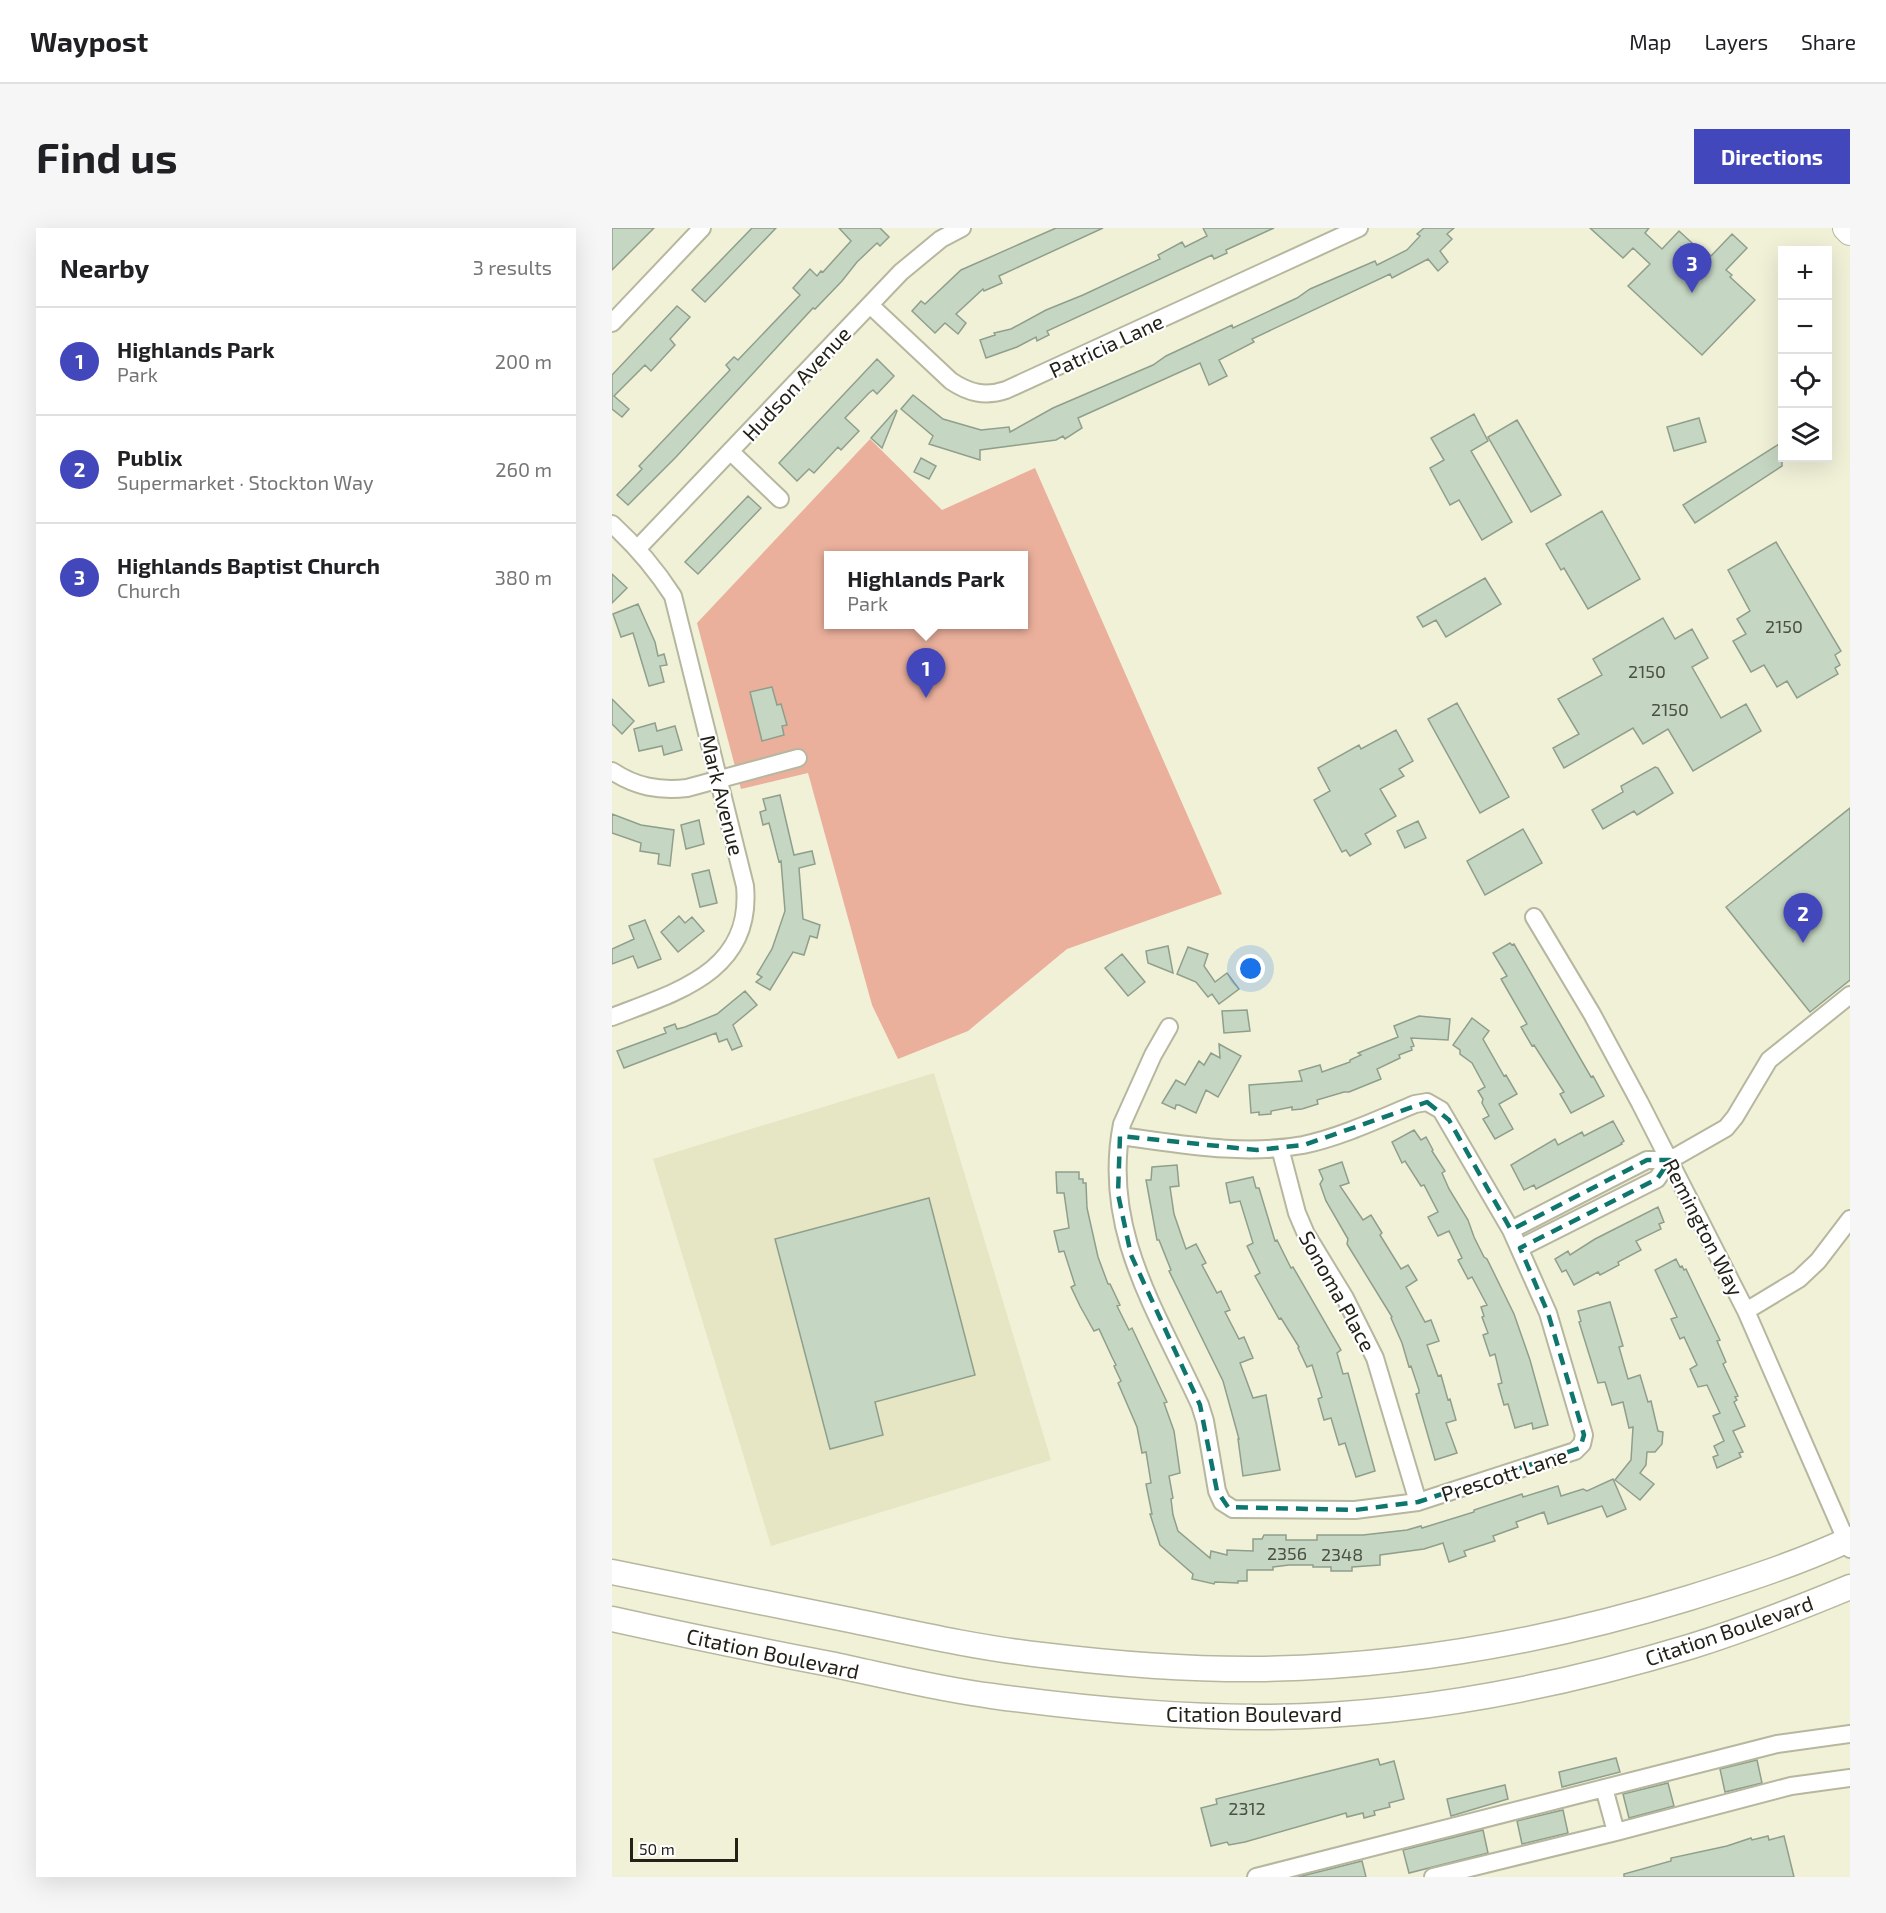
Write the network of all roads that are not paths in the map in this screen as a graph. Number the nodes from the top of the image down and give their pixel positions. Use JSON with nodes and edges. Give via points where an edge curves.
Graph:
{"nodes":[{"id":1,"x":702,"y":228,"type":"edge"},
{"id":2,"x":962,"y":228,"type":"edge"},
{"id":3,"x":1359,"y":228,"type":"edge"},
{"id":4,"x":1845,"y":228,"type":"edge"},
{"id":5,"x":1850,"y":232,"type":"edge"},
{"id":6,"x":870,"y":305,"type":"junction"},
{"id":7,"x":612,"y":323,"type":"edge"},
{"id":8,"x":731,"y":452,"type":"junction"},
{"id":9,"x":780,"y":499,"type":"dead end"},
{"id":10,"x":612,"y":524,"type":"edge"},
{"id":11,"x":638,"y":548,"type":"junction"},
{"id":12,"x":798,"y":758,"type":"dead end"},
{"id":13,"x":612,"y":771,"type":"edge"},
{"id":14,"x":719,"y":779,"type":"junction"},
{"id":15,"x":1534,"y":917,"type":"dead end"},
{"id":16,"x":1850,"y":995,"type":"edge"},
{"id":17,"x":612,"y":1017,"type":"edge"},
{"id":18,"x":1169,"y":1027,"type":"dead end"},
{"id":19,"x":1120,"y":1136,"type":"junction"},
{"id":20,"x":1280,"y":1148,"type":"junction"},
{"id":21,"x":1670,"y":1160,"type":"junction"},
{"id":22,"x":1850,"y":1219,"type":"edge"},
{"id":23,"x":1511,"y":1230,"type":"junction"},
{"id":24,"x":1520,"y":1248,"type":"junction"},
{"id":25,"x":1746,"y":1311,"type":"junction"},
{"id":26,"x":1418,"y":1502,"type":"junction"},
{"id":27,"x":1849,"y":1543,"type":"edge"},
{"id":28,"x":612,"y":1572,"type":"edge"},
{"id":29,"x":1850,"y":1587,"type":"edge"},
{"id":30,"x":612,"y":1619,"type":"edge"},
{"id":31,"x":1850,"y":1734,"type":"edge"},
{"id":32,"x":1850,"y":1778,"type":"edge"},
{"id":33,"x":1604,"y":1788,"type":"junction"},
{"id":34,"x":1616,"y":1832,"type":"junction"},
{"id":35,"x":1256,"y":1877,"type":"edge"},
{"id":36,"x":1433,"y":1877,"type":"edge"}],
"edges":[{"from":1,"to":7,"type":"street"},
{"from":2,"to":6,"type":"street","name":"Hudson Avenue","via":[[922,253]]},
{"from":3,"to":6,"type":"street","name":"Patricia Lane","via":[[996,394],[976,393],[951,381]]},
{"from":4,"to":5,"type":"main road"},
{"from":6,"to":8,"type":"street","name":"Hudson Avenue"},
{"from":8,"to":9,"type":"street"},
{"from":8,"to":11,"type":"street","name":"Hudson Avenue"},
{"from":10,"to":11,"type":"street","name":"Mark Avenue"},
{"from":11,"to":14,"type":"street","name":"Mark Avenue","via":[[673,596]]},
{"from":12,"to":14,"type":"street"},
{"from":13,"to":14,"type":"street","via":[[634,784],[668,790]]},
{"from":14,"to":17,"type":"street","name":"Mark Avenue","via":[[745,886],[745,915],[740,932],[721,962],[706,975],[682,990]]},
{"from":15,"to":21,"type":"street","name":"Remington Way","via":[[1592,1014]]},
{"from":16,"to":21,"type":"street","via":[[1769,1060],[1726,1128]]},
{"from":18,"to":19,"type":"street","name":"Prescott Lane","via":[[1132,1099]]},
{"from":19,"to":20,"type":"street","name":"Prescott Lane","via":[[1227,1150]]},
{"from":19,"to":26,"type":"street","name":"Prescott Lane","via":[[1116,1166],[1122,1224],[1139,1275],[1200,1405],[1222,1502],[1233,1509],[1355,1510]]},
{"from":20,"to":23,"type":"street","name":"Prescott Lane","via":[[1326,1138],[1415,1104],[1434,1104],[1449,1120]]},
{"from":20,"to":26,"type":"street","name":"Sonoma Place","via":[[1306,1234],[1375,1358]]},
{"from":21,"to":23,"type":"street","via":[[1647,1160]]},
{"from":21,"to":24,"type":"street","via":[[1657,1179]]},
{"from":21,"to":25,"type":"street","name":"Remington Way"},
{"from":22,"to":25,"type":"street","via":[[1799,1279]]},
{"from":23,"to":24,"type":"street","name":"Prescott Lane"},
{"from":24,"to":26,"type":"street","name":"Prescott Lane","via":[[1548,1313],[1584,1435],[1582,1444],[1575,1451]]},
{"from":25,"to":27,"type":"street","name":"Remington Way"},
{"from":27,"to":28,"type":"main road","name":"Citation Boulevard","via":[[1714,1590],[1595,1625],[1445,1654],[1266,1669],[1128,1664],[973,1645]]},
{"from":29,"to":30,"type":"main road","name":"Citation Boulevard","via":[[1779,1616],[1604,1671],[1445,1703],[1276,1717],[1177,1714],[991,1696]]},
{"from":31,"to":33,"type":"street","via":[[1777,1744]]},
{"from":32,"to":34,"type":"street","via":[[1791,1786]]},
{"from":33,"to":34,"type":"street"},
{"from":33,"to":35,"type":"street"},
{"from":34,"to":36,"type":"street"}]}
